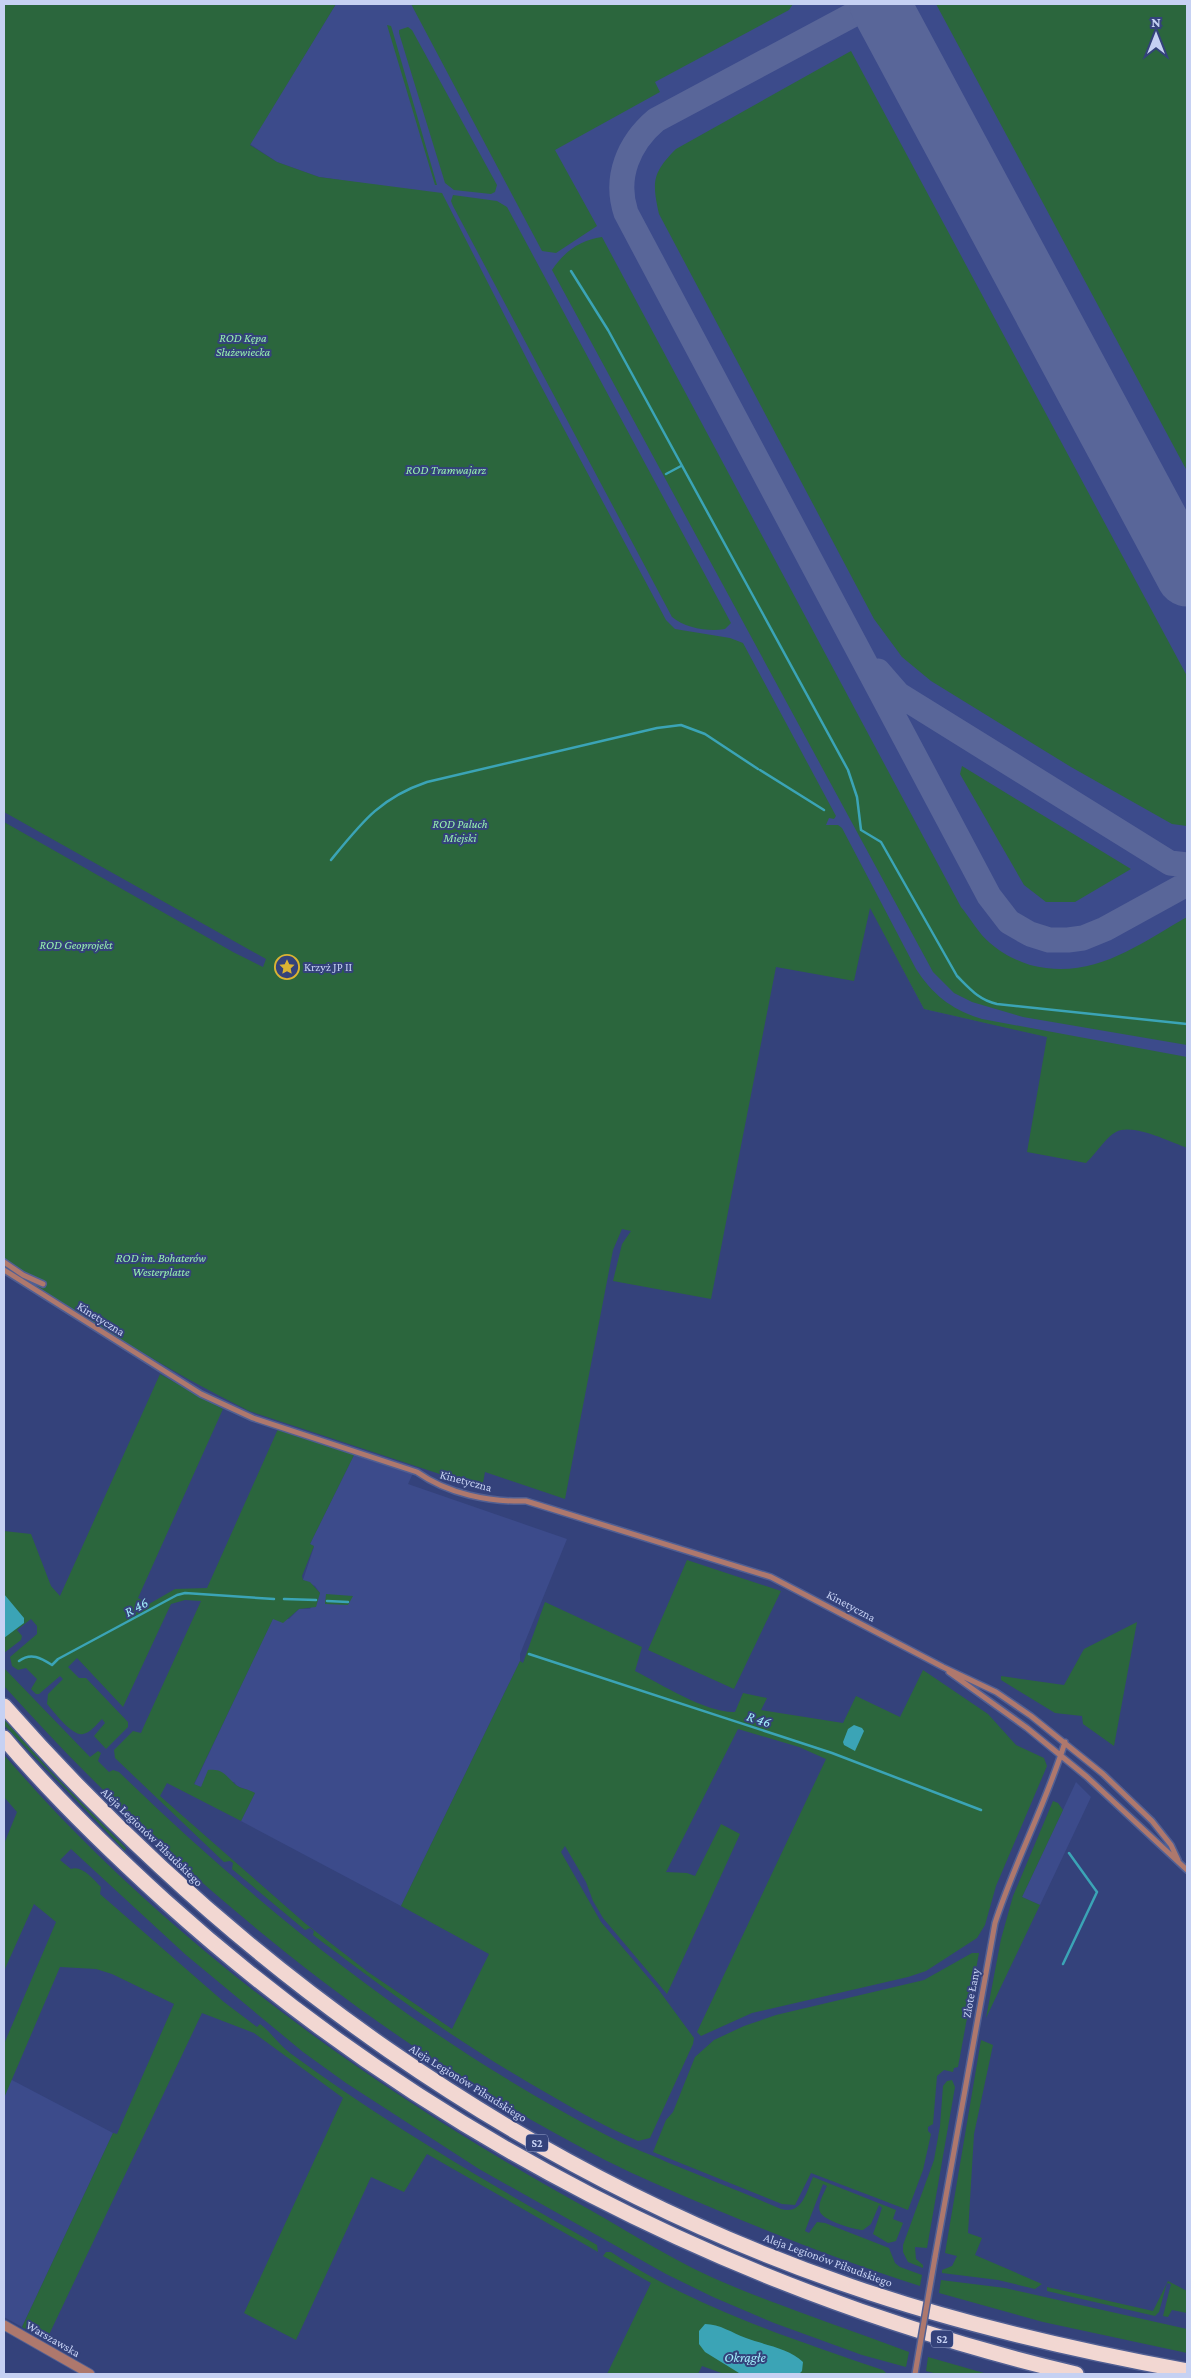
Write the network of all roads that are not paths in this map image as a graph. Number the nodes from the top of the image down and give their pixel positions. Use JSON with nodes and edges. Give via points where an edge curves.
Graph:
{"nodes":[{"id":1,"x":4,"y":1262,"type":"edge"},
{"id":2,"x":4,"y":1270,"type":"edge"},
{"id":3,"x":43,"y":1284,"type":"dead end"},
{"id":4,"x":943,"y":1667,"type":"junction"},
{"id":5,"x":4,"y":1706,"type":"edge"},
{"id":6,"x":4,"y":1738,"type":"edge"},
{"id":7,"x":1065,"y":1742,"type":"junction"},
{"id":8,"x":1061,"y":1756,"type":"junction"},
{"id":9,"x":1178,"y":1860,"type":"junction"},
{"id":10,"x":1187,"y":1870,"type":"edge"},
{"id":11,"x":4,"y":2325,"type":"edge"},
{"id":12,"x":1187,"y":2370,"type":"edge"},
{"id":13,"x":90,"y":2374,"type":"edge"},
{"id":14,"x":915,"y":2374,"type":"edge"},
{"id":15,"x":1076,"y":2374,"type":"edge"}],
"edges":[{"from":1,"to":3,"type":"street"},
{"from":2,"to":4,"type":"street","name":"Kinetyczna","via":[[201,1394],[253,1418],[417,1472],[448,1489],[500,1501],[526,1501],[763,1574]]},
{"from":4,"to":7,"type":"street","name":"Kinetyczna","via":[[996,1692]]},
{"from":4,"to":8,"type":"street","name":"Kinetyczna"},
{"from":5,"to":12,"type":"highway","name":"Aleja Legionów Piłsudskiego","number":"S2","via":[[121,1831],[175,1883],[270,1963],[423,2074],[557,2154],[692,2222],[850,2286],[1006,2332]]},
{"from":6,"to":15,"type":"highway","number":"S2","via":[[105,1847],[243,1968],[353,2051],[500,2146],[597,2199],[753,2271],[900,2326]]},
{"from":7,"to":8,"type":"street","name":"Złote Łany"},
{"from":7,"to":9,"type":"street","name":"Kinetyczna","via":[[1152,1821]]},
{"from":8,"to":9,"type":"street","name":"Kinetyczna"},
{"from":8,"to":14,"type":"street","name":"Złote Łany","bridge":true,"via":[[995,1923]]},
{"from":9,"to":10,"type":"street","name":"Kinetyczna"},
{"from":11,"to":13,"type":"street","name":"Warszawska"}]}
